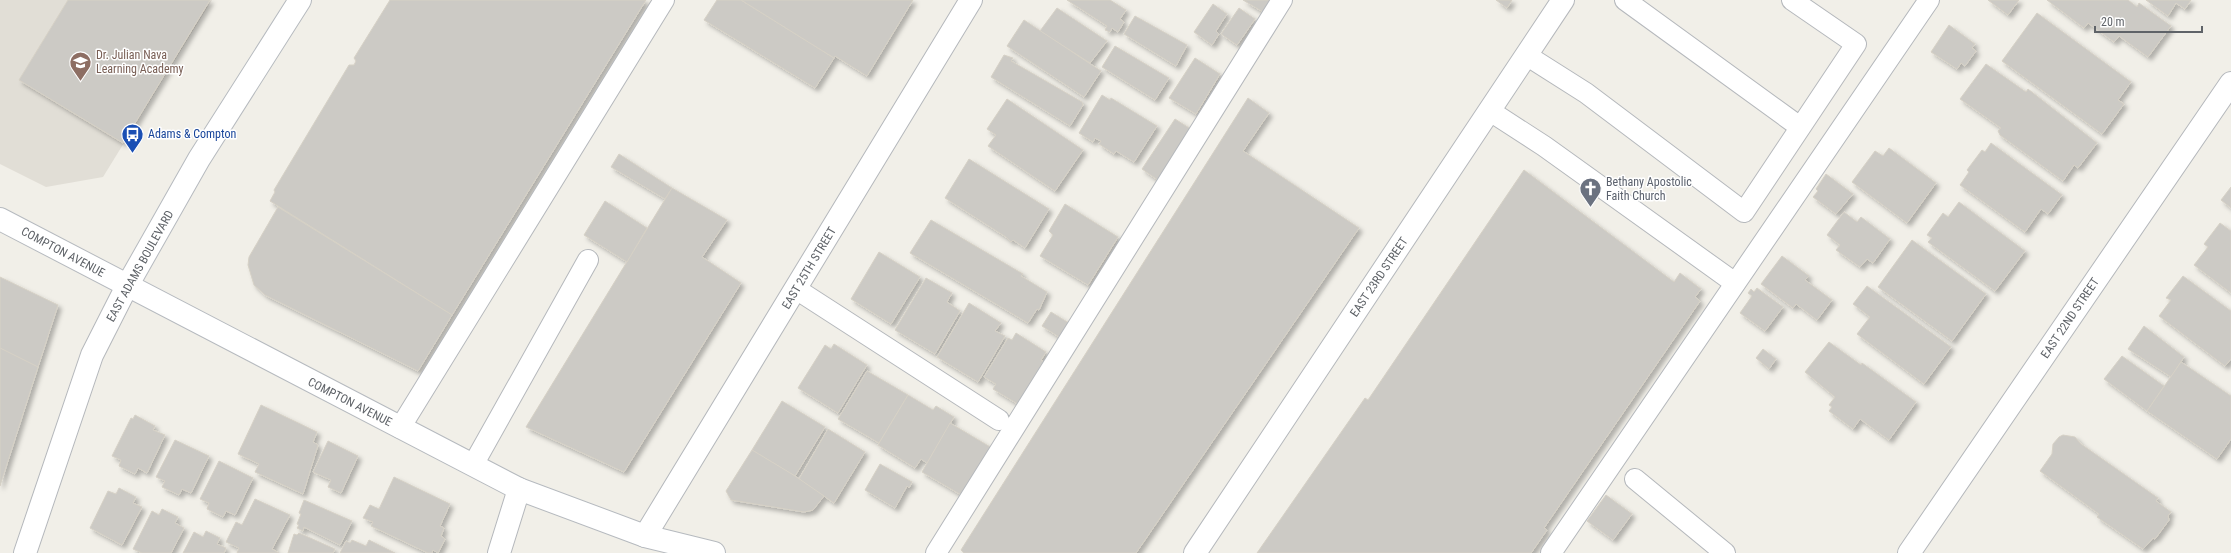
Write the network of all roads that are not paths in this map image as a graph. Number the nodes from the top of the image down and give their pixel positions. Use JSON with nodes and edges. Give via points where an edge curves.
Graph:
{"nodes":[{"id":1,"x":300,"y":0,"type":"edge"},
{"id":2,"x":664,"y":0,"type":"edge"},
{"id":3,"x":972,"y":0,"type":"edge"},
{"id":4,"x":1282,"y":0,"type":"edge"},
{"id":5,"x":1563,"y":0,"type":"edge"},
{"id":6,"x":1625,"y":0,"type":"edge"},
{"id":7,"x":1792,"y":0,"type":"edge"},
{"id":8,"x":1929,"y":0,"type":"edge"},
{"id":9,"x":1526,"y":56,"type":"junction"},
{"id":10,"x":2231,"y":82,"type":"edge"},
{"id":11,"x":1490,"y":111,"type":"junction"},
{"id":12,"x":1800,"y":127,"type":"junction"},
{"id":13,"x":0,"y":219,"type":"edge"},
{"id":14,"x":588,"y":260,"type":"dead end"},
{"id":15,"x":1735,"y":283,"type":"junction"},
{"id":16,"x":127,"y":286,"type":"junction"},
{"id":17,"x":796,"y":289,"type":"junction"},
{"id":18,"x":999,"y":420,"type":"dead end"},
{"id":19,"x":400,"y":428,"type":"junction"},
{"id":20,"x":473,"y":465,"type":"junction"},
{"id":21,"x":1635,"y":479,"type":"dead end"},
{"id":22,"x":519,"y":489,"type":"junction"},
{"id":23,"x":645,"y":536,"type":"junction"},
{"id":24,"x":25,"y":553,"type":"edge"},
{"id":25,"x":499,"y":553,"type":"edge"},
{"id":26,"x":714,"y":553,"type":"edge"},
{"id":27,"x":936,"y":553,"type":"edge"},
{"id":28,"x":1195,"y":553,"type":"edge"},
{"id":29,"x":1551,"y":553,"type":"edge"},
{"id":30,"x":1725,"y":553,"type":"edge"},
{"id":31,"x":1909,"y":553,"type":"edge"}],
"edges":[{"from":1,"to":16,"type":"street","name":"EAST ADAMS BOULEVARD","via":[[199,159]]},
{"from":2,"to":19,"type":"lane"},
{"from":3,"to":17,"type":"street","name":"EAST 25TH STREET"},
{"from":4,"to":27,"type":"lane"},
{"from":5,"to":9,"type":"street","name":"EAST 23RD STREET"},
{"from":6,"to":12,"type":"lane"},
{"from":7,"to":12,"type":"lane","via":[[1856,44]]},
{"from":8,"to":15,"type":"lane"},
{"from":9,"to":11,"type":"street","name":"EAST 23RD STREET"},
{"from":9,"to":12,"type":"lane","via":[[1586,93],[1744,212]]},
{"from":10,"to":31,"type":"street","name":"EAST 22ND STREET"},
{"from":11,"to":15,"type":"lane","via":[[1544,146]]},
{"from":11,"to":28,"type":"street","name":"EAST 23RD STREET"},
{"from":13,"to":16,"type":"street","name":"COMPTON AVENUE"},
{"from":14,"to":20,"type":"lane"},
{"from":15,"to":29,"type":"lane"},
{"from":16,"to":19,"type":"street","name":"COMPTON AVENUE"},
{"from":16,"to":24,"type":"street","name":"EAST ADAMS BOULEVARD","via":[[92,355]]},
{"from":17,"to":18,"type":"lane"},
{"from":17,"to":23,"type":"street","name":"EAST 25TH STREET"},
{"from":19,"to":20,"type":"street","name":"COMPTON AVENUE"},
{"from":20,"to":22,"type":"street","name":"COMPTON AVENUE"},
{"from":21,"to":30,"type":"lane"},
{"from":22,"to":23,"type":"street","name":"COMPTON AVENUE"},
{"from":22,"to":25,"type":"street"},
{"from":23,"to":26,"type":"street","name":"COMPTON AVENUE"}]}
